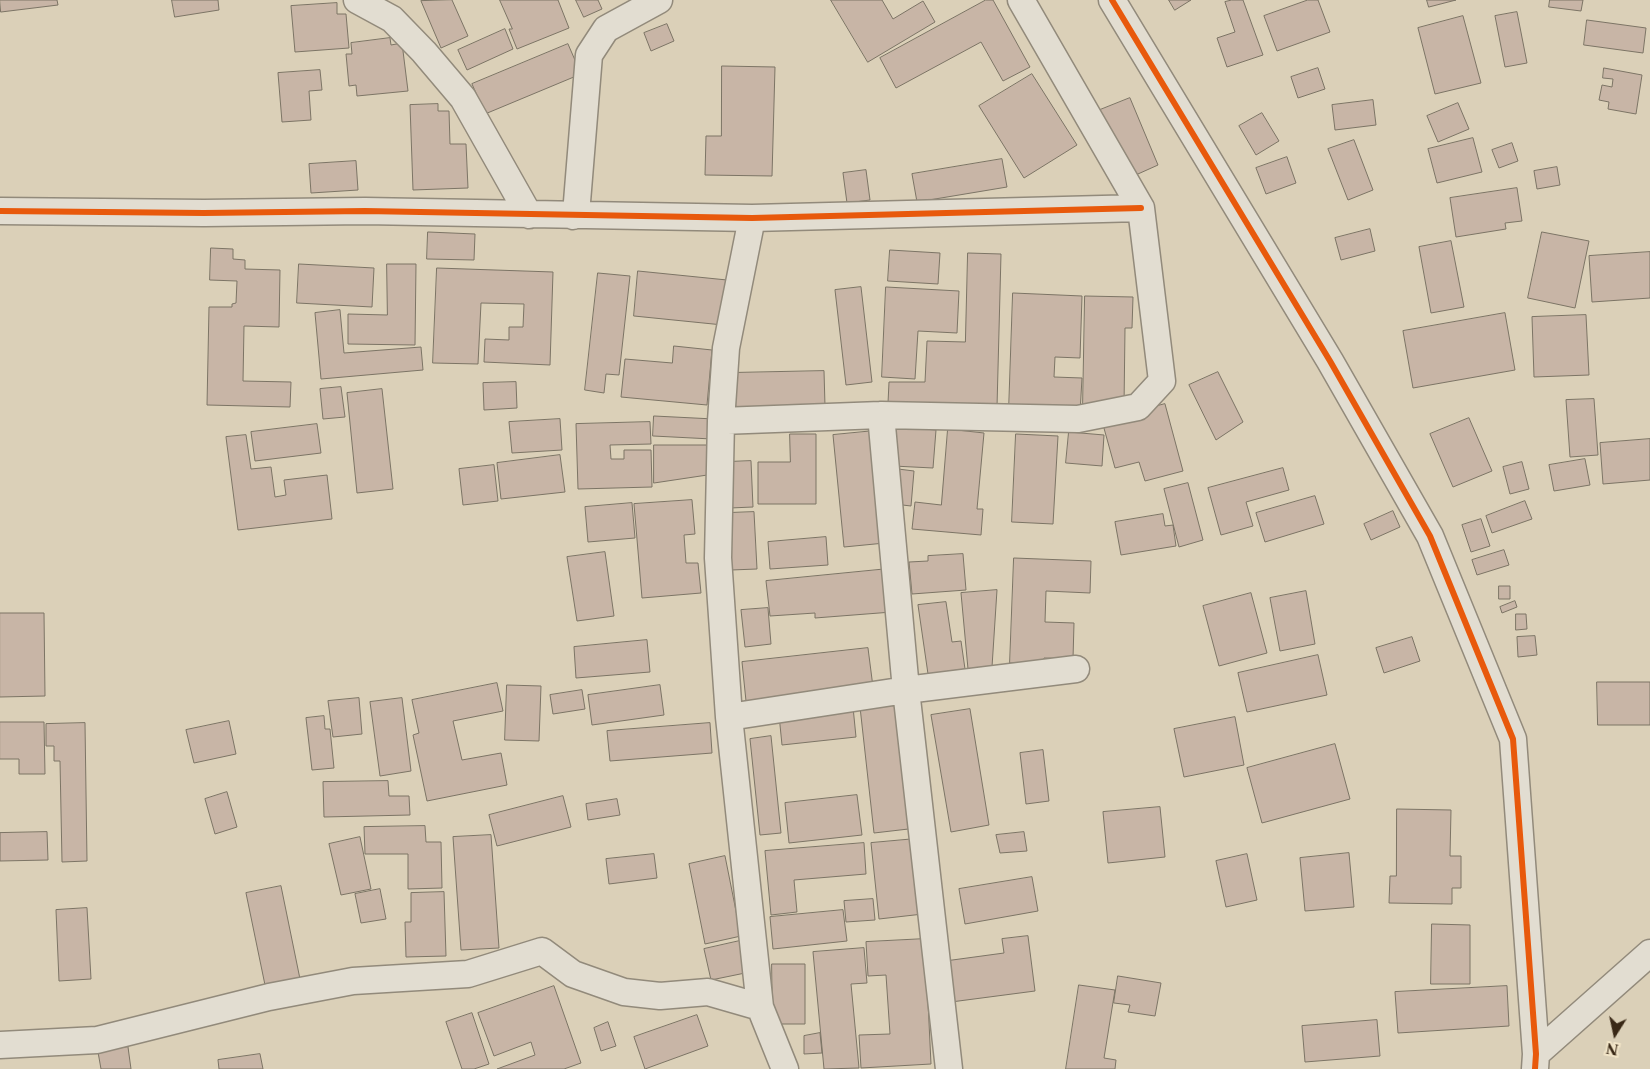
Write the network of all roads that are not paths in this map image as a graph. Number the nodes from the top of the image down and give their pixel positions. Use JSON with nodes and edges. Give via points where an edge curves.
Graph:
{"nodes":[{"id":1,"x":357,"y":0,"type":"edge"},
{"id":2,"x":659,"y":0,"type":"edge"},
{"id":3,"x":1021,"y":0,"type":"edge"},
{"id":4,"x":1112,"y":0,"type":"edge"},
{"id":5,"x":1141,"y":208,"type":"junction"},
{"id":6,"x":0,"y":211,"type":"edge"},
{"id":7,"x":528,"y":215,"type":"junction"},
{"id":8,"x":573,"y":216,"type":"junction"},
{"id":9,"x":752,"y":218,"type":"junction"},
{"id":10,"x":881,"y":416,"type":"junction"},
{"id":11,"x":721,"y":421,"type":"junction"},
{"id":12,"x":1076,"y":668,"type":"dead end"},
{"id":13,"x":906,"y":690,"type":"junction"},
{"id":14,"x":730,"y":717,"type":"junction"},
{"id":15,"x":1650,"y":953,"type":"edge"},
{"id":16,"x":760,"y":1006,"type":"junction"},
{"id":17,"x":0,"y":1045,"type":"edge"},
{"id":18,"x":1535,"y":1062,"type":"edge"},
{"id":19,"x":785,"y":1069,"type":"edge"},
{"id":20,"x":949,"y":1069,"type":"edge"}],
"edges":[{"from":1,"to":7,"type":"street","via":[[392,19],[463,98]]},
{"from":2,"to":8,"type":"street","via":[[606,29],[590,55],[576,214]]},
{"from":3,"to":5,"type":"street"},
{"from":4,"to":18,"type":"street","via":[[1325,353],[1430,536],[1513,739]]},
{"from":5,"to":9,"type":"street"},
{"from":5,"to":10,"type":"street","via":[[1162,381],[1138,407],[1078,418]]},
{"from":6,"to":7,"type":"street"},
{"from":7,"to":8,"type":"street"},
{"from":8,"to":9,"type":"street"},
{"from":9,"to":11,"type":"street","via":[[726,348]]},
{"from":10,"to":11,"type":"street"},
{"from":10,"to":13,"type":"street"},
{"from":11,"to":14,"type":"street","via":[[718,558]]},
{"from":12,"to":13,"type":"street"},
{"from":13,"to":14,"type":"street"},
{"from":13,"to":20,"type":"street"},
{"from":14,"to":16,"type":"street"},
{"from":15,"to":18,"type":"street"},
{"from":16,"to":17,"type":"street","via":[[708,992],[660,996],[624,992],[573,974],[542,951],[468,974],[353,981],[269,997],[97,1040]]},
{"from":16,"to":19,"type":"street"}]}
